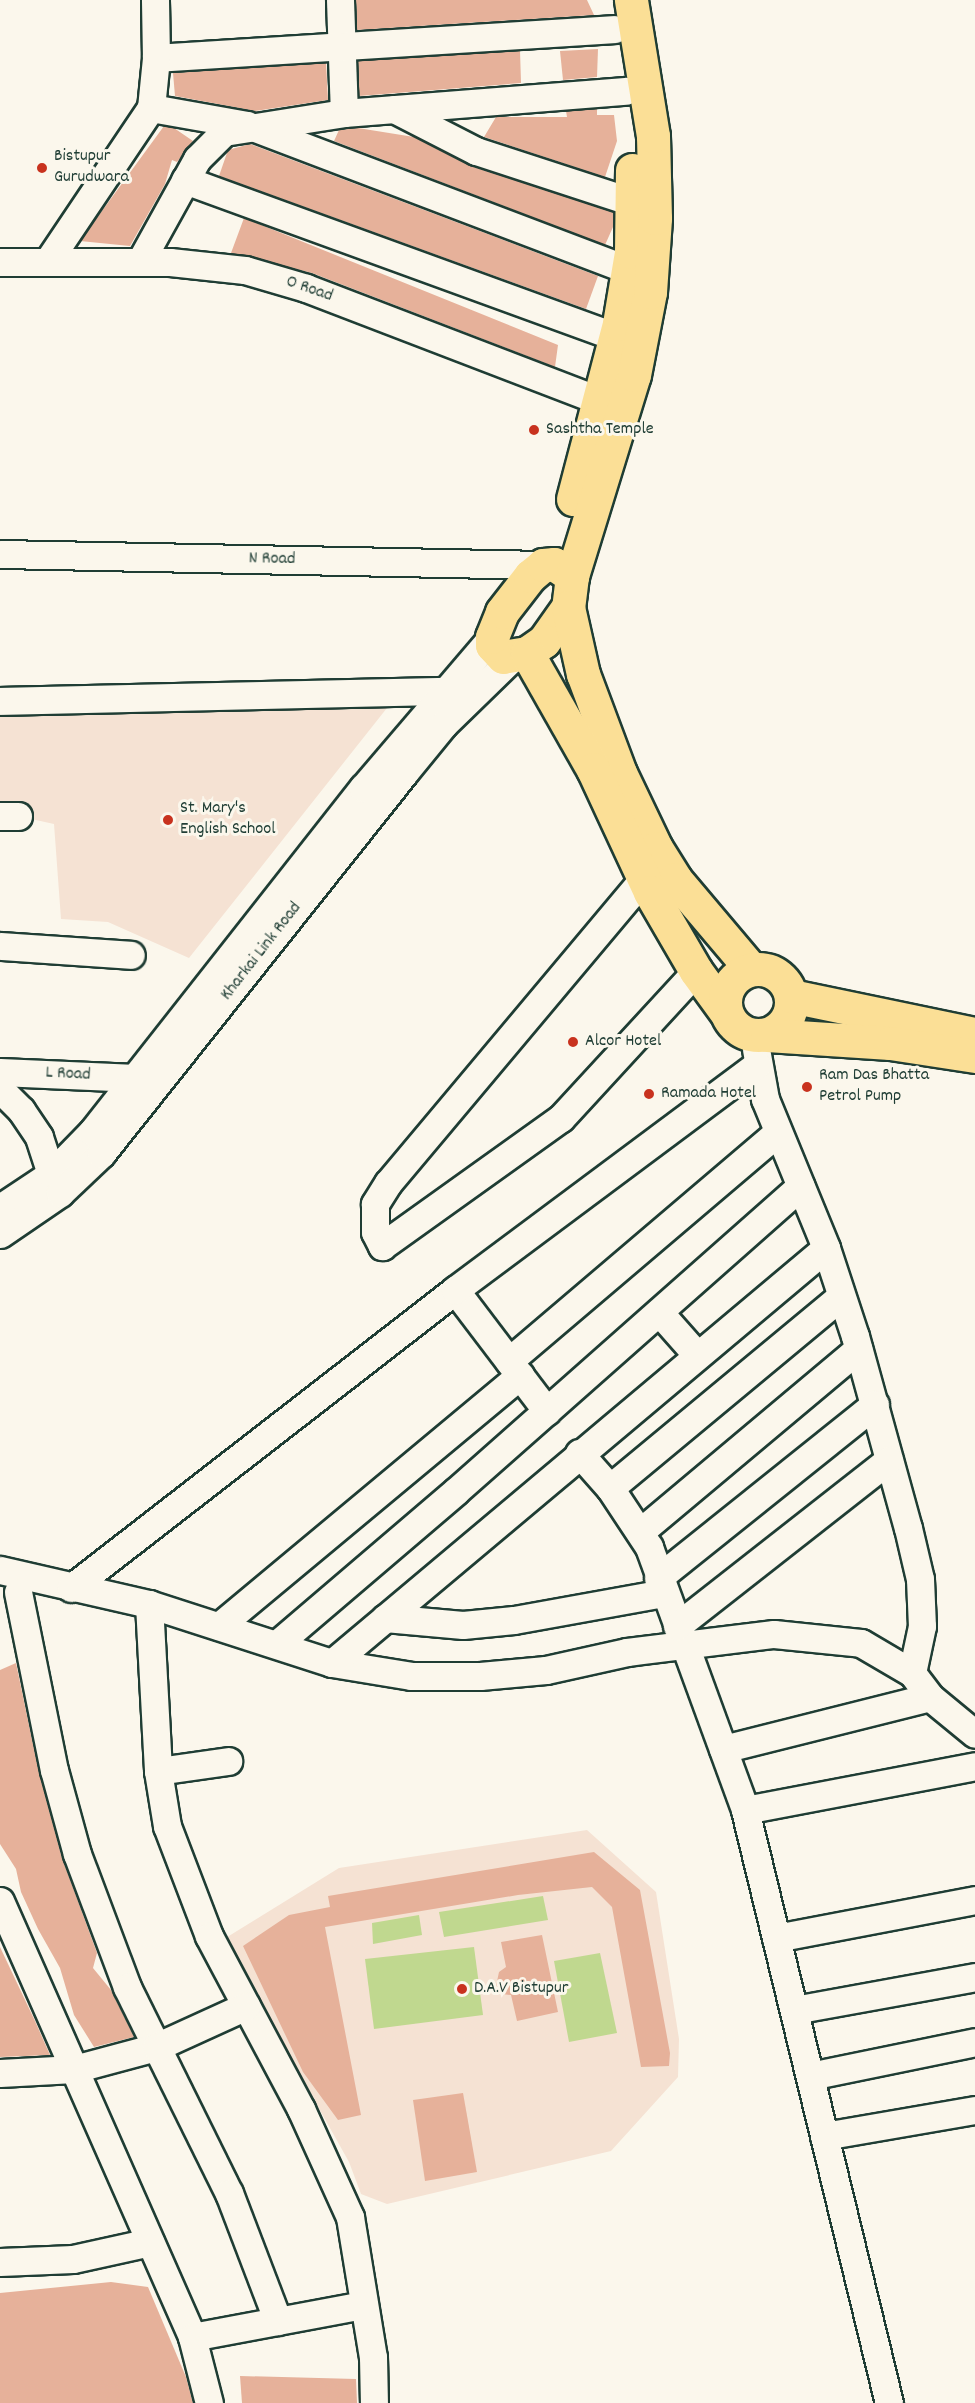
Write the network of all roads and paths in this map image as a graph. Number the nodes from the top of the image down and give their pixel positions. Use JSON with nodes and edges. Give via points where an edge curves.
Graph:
{"nodes":[{"id":1,"x":155,"y":0,"type":"edge"},
{"id":2,"x":340,"y":0,"type":"edge"},
{"id":3,"x":631,"y":0,"type":"edge"},
{"id":4,"x":611,"y":15,"type":"edge"},
{"id":5,"x":341,"y":46,"type":"junction"},
{"id":6,"x":156,"y":58,"type":"junction"},
{"id":7,"x":625,"y":91,"type":"junction"},
{"id":8,"x":151,"y":108,"type":"junction"},
{"id":9,"x":394,"y":109,"type":"junction"},
{"id":10,"x":344,"y":113,"type":"junction"},
{"id":11,"x":247,"y":125,"type":"junction"},
{"id":12,"x":185,"y":180,"type":"junction"},
{"id":13,"x":632,"y":202,"type":"junction"},
{"id":14,"x":48,"y":261,"type":"junction"},
{"id":15,"x":0,"y":262,"type":"edge"},
{"id":16,"x":140,"y":262,"type":"junction"},
{"id":17,"x":628,"y":270,"type":"junction"},
{"id":18,"x":616,"y":337,"type":"junction"},
{"id":19,"x":600,"y":401,"type":"junction"},
{"id":20,"x":0,"y":554,"type":"edge"},
{"id":21,"x":559,"y":578,"type":"junction"},
{"id":22,"x":510,"y":649,"type":"junction"},
{"id":23,"x":446,"y":691,"type":"junction"},
{"id":24,"x":0,"y":701,"type":"edge"},
{"id":25,"x":644,"y":878,"type":"junction"},
{"id":26,"x":0,"y":946,"type":"edge"},
{"id":27,"x":131,"y":956,"type":"dead end"},
{"id":28,"x":751,"y":969,"type":"junction"},
{"id":29,"x":696,"y":971,"type":"junction"},
{"id":30,"x":791,"y":996,"type":"junction"},
{"id":31,"x":725,"y":1011,"type":"junction"},
{"id":32,"x":975,"y":1034,"type":"edge"},
{"id":33,"x":760,"y":1045,"type":"junction"},
{"id":34,"x":975,"y":1056,"type":"edge"},
{"id":35,"x":0,"y":1071,"type":"edge"},
{"id":36,"x":136,"y":1078,"type":"junction"},
{"id":37,"x":0,"y":1089,"type":"edge"},
{"id":38,"x":777,"y":1133,"type":"junction"},
{"id":39,"x":51,"y":1174,"type":"junction"},
{"id":40,"x":801,"y":1186,"type":"junction"},
{"id":41,"x":0,"y":1208,"type":"edge"},
{"id":42,"x":0,"y":1234,"type":"edge"},
{"id":43,"x":826,"y":1248,"type":"junction"},
{"id":44,"x":455,"y":1290,"type":"junction"},
{"id":45,"x":841,"y":1296,"type":"junction"},
{"id":46,"x":659,"y":1312,"type":"junction"},
{"id":47,"x":858,"y":1349,"type":"junction"},
{"id":48,"x":697,"y":1355,"type":"junction"},
{"id":49,"x":515,"y":1368,"type":"junction"},
{"id":50,"x":875,"y":1404,"type":"junction"},
{"id":51,"x":547,"y":1411,"type":"junction"},
{"id":52,"x":579,"y":1453,"type":"junction"},
{"id":53,"x":889,"y":1460,"type":"junction"},
{"id":54,"x":610,"y":1488,"type":"junction"},
{"id":55,"x":640,"y":1532,"type":"junction"},
{"id":56,"x":0,"y":1570,"type":"edge"},
{"id":57,"x":661,"y":1585,"type":"junction"},
{"id":58,"x":72,"y":1588,"type":"junction"},
{"id":59,"x":17,"y":1592,"type":"edge"},
{"id":60,"x":149,"y":1604,"type":"junction"},
{"id":61,"x":385,"y":1618,"type":"junction"},
{"id":62,"x":219,"y":1626,"type":"junction"},
{"id":63,"x":681,"y":1637,"type":"junction"},
{"id":64,"x":277,"y":1644,"type":"junction"},
{"id":65,"x":332,"y":1663,"type":"junction"},
{"id":66,"x":912,"y":1673,"type":"junction"},
{"id":67,"x":930,"y":1697,"type":"junction"},
{"id":68,"x":975,"y":1734,"type":"edge"},
{"id":69,"x":723,"y":1749,"type":"junction"},
{"id":70,"x":228,"y":1761,"type":"dead end"},
{"id":71,"x":975,"y":1766,"type":"edge"},
{"id":72,"x":158,"y":1771,"type":"junction"},
{"id":73,"x":745,"y":1810,"type":"junction"},
{"id":74,"x":975,"y":1900,"type":"edge"},
{"id":75,"x":3,"y":1914,"type":"edge"},
{"id":76,"x":776,"y":1938,"type":"junction"},
{"id":77,"x":975,"y":1977,"type":"edge"},
{"id":78,"x":246,"y":2006,"type":"junction"},
{"id":79,"x":794,"y":2010,"type":"junction"},
{"id":80,"x":975,"y":2042,"type":"edge"},
{"id":81,"x":156,"y":2047,"type":"junction"},
{"id":82,"x":74,"y":2069,"type":"junction"},
{"id":83,"x":0,"y":2073,"type":"edge"},
{"id":84,"x":810,"y":2076,"type":"junction"},
{"id":85,"x":975,"y":2110,"type":"edge"},
{"id":86,"x":824,"y":2136,"type":"junction"},
{"id":87,"x":150,"y":2242,"type":"junction"},
{"id":88,"x":0,"y":2262,"type":"edge"},
{"id":89,"x":363,"y":2305,"type":"junction"},
{"id":90,"x":278,"y":2321,"type":"junction"},
{"id":91,"x":192,"y":2337,"type":"junction"},
{"id":92,"x":209,"y":2403,"type":"edge"},
{"id":93,"x":374,"y":2403,"type":"edge"},
{"id":94,"x":889,"y":2403,"type":"edge"}],
"edges":[{"from":1,"to":6,"type":"street"},
{"from":2,"to":5,"type":"street"},
{"from":3,"to":21,"type":"main road","via":[[653,136],[655,218],[650,292],[634,375]]},
{"from":4,"to":5,"type":"street"},
{"from":4,"to":7,"type":"main road"},
{"from":5,"to":6,"type":"street"},
{"from":5,"to":10,"type":"street"},
{"from":6,"to":8,"type":"street"},
{"from":7,"to":9,"type":"street"},
{"from":7,"to":13,"type":"main road"},
{"from":8,"to":11,"type":"street"},
{"from":8,"to":14,"type":"street"},
{"from":9,"to":10,"type":"street"},
{"from":9,"to":13,"type":"street","via":[[476,151]]},
{"from":10,"to":11,"type":"street"},
{"from":11,"to":12,"type":"street","via":[[224,132],[209,144]]},
{"from":11,"to":17,"type":"street"},
{"from":12,"to":16,"type":"street"},
{"from":12,"to":18,"type":"street"},
{"from":13,"to":17,"type":"main road"},
{"from":14,"to":15,"type":"street","name":"O Road"},
{"from":14,"to":16,"type":"street","name":"O Road"},
{"from":16,"to":19,"type":"street","name":"O Road","via":[[245,270],[306,288]]},
{"from":17,"to":18,"type":"main road"},
{"from":18,"to":19,"type":"main road"},
{"from":19,"to":21,"type":"main road"},
{"from":20,"to":21,"type":"street","name":"N Road"},
{"from":21,"to":22,"type":"main road","via":[[544,641]]},
{"from":21,"to":22,"type":"main road","via":[[513,597]]},
{"from":21,"to":28,"type":"main road","via":[[583,674],[620,773],[652,839],[675,879]]},
{"from":22,"to":23,"type":"street"},
{"from":22,"to":25,"type":"main road","via":[[593,769]]},
{"from":22,"to":42,"type":"street","name":"Kharkai Link Road","via":[[404,773],[101,1154],[60,1193]]},
{"from":23,"to":24,"type":"street"},
{"from":23,"to":36,"type":"street","via":[[363,788]]},
{"from":25,"to":29,"type":"main road"},
{"from":25,"to":29,"type":"street","via":[[388,1183],[375,1204],[375,1232],[382,1246],[561,1118]]},
{"from":26,"to":27,"type":"street","via":[[86,949]]},
{"from":28,"to":30,"type":"main road","via":[[777,974]]},
{"from":28,"to":31,"type":"main road","via":[[735,978],[725,993]]},
{"from":29,"to":31,"type":"main road"},
{"from":30,"to":32,"type":"main road"},
{"from":30,"to":33,"type":"main road","via":[[787,1020]]},
{"from":31,"to":33,"type":"main road","via":[[732,1023]]},
{"from":33,"to":34,"type":"main road","via":[[890,1043]]},
{"from":33,"to":38,"type":"street"},
{"from":33,"to":44,"type":"street"},
{"from":35,"to":36,"type":"street","name":"L Road"},
{"from":36,"to":39,"type":"street"},
{"from":37,"to":39,"type":"street","via":[[21,1110],[39,1137]]},
{"from":38,"to":40,"type":"street"},
{"from":38,"to":49,"type":"street"},
{"from":39,"to":41,"type":"street"},
{"from":40,"to":43,"type":"street"},
{"from":40,"to":46,"type":"street"},
{"from":43,"to":45,"type":"street"},
{"from":43,"to":48,"type":"street"},
{"from":44,"to":49,"type":"street"},
{"from":44,"to":58,"type":"street"},
{"from":45,"to":47,"type":"street"},
{"from":45,"to":54,"type":"street"},
{"from":46,"to":48,"type":"street"},
{"from":46,"to":51,"type":"street"},
{"from":47,"to":50,"type":"street"},
{"from":47,"to":55,"type":"street"},
{"from":48,"to":52,"type":"street"},
{"from":49,"to":51,"type":"street"},
{"from":49,"to":62,"type":"street"},
{"from":50,"to":53,"type":"street"},
{"from":50,"to":57,"type":"street"},
{"from":51,"to":64,"type":"street"},
{"from":52,"to":54,"type":"street"},
{"from":52,"to":61,"type":"street"},
{"from":53,"to":63,"type":"street"},
{"from":53,"to":66,"type":"street","via":[[920,1579],[922,1626]]},
{"from":54,"to":55,"type":"street"},
{"from":55,"to":57,"type":"street"},
{"from":56,"to":59,"type":"street"},
{"from":57,"to":61,"type":"street","via":[[514,1620],[463,1625]]},
{"from":57,"to":63,"type":"street"},
{"from":58,"to":59,"type":"street"},
{"from":58,"to":60,"type":"street"},
{"from":59,"to":81,"type":"street","via":[[54,1770],[77,1854],[127,1987]]},
{"from":60,"to":62,"type":"street"},
{"from":60,"to":72,"type":"street"},
{"from":61,"to":65,"type":"street"},
{"from":62,"to":64,"type":"street"},
{"from":63,"to":65,"type":"street","via":[[546,1670],[480,1676],[411,1676]]},
{"from":63,"to":66,"type":"street","via":[[816,1635],[861,1643]]},
{"from":63,"to":69,"type":"street"},
{"from":64,"to":65,"type":"street"},
{"from":66,"to":67,"type":"street"},
{"from":67,"to":68,"type":"street"},
{"from":67,"to":69,"type":"street"},
{"from":69,"to":73,"type":"street"},
{"from":70,"to":72,"type":"street"},
{"from":71,"to":73,"type":"street"},
{"from":72,"to":78,"type":"street","via":[[167,1826],[186,1884]]},
{"from":73,"to":76,"type":"street"},
{"from":74,"to":76,"type":"street"},
{"from":75,"to":82,"type":"street"},
{"from":76,"to":79,"type":"street"},
{"from":77,"to":79,"type":"street"},
{"from":78,"to":81,"type":"street"},
{"from":78,"to":89,"type":"street","via":[[301,2109],[350,2217]]},
{"from":79,"to":84,"type":"street"},
{"from":80,"to":84,"type":"street"},
{"from":81,"to":82,"type":"street"},
{"from":81,"to":90,"type":"street","via":[[229,2193]]},
{"from":82,"to":83,"type":"street"},
{"from":82,"to":87,"type":"street"},
{"from":84,"to":86,"type":"street"},
{"from":85,"to":86,"type":"street"},
{"from":86,"to":94,"type":"street"},
{"from":87,"to":88,"type":"street","via":[[73,2259]]},
{"from":87,"to":91,"type":"street"},
{"from":89,"to":90,"type":"street"},
{"from":89,"to":93,"type":"street","via":[[373,2357]]},
{"from":90,"to":91,"type":"street"},
{"from":91,"to":92,"type":"street"}]}
